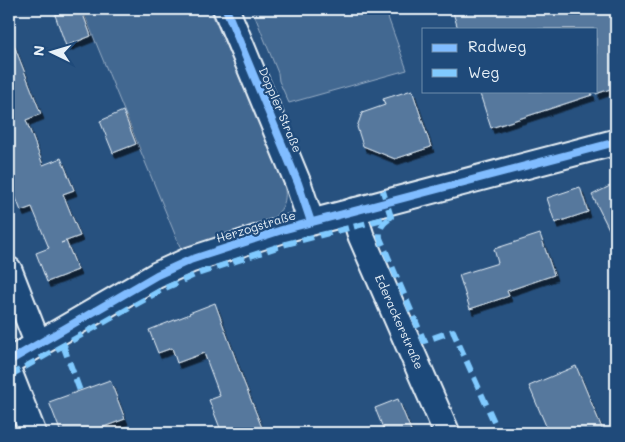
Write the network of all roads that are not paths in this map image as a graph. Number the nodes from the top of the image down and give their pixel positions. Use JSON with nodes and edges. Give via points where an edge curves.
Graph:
{"nodes":[{"id":1,"x":226,"y":9,"type":"edge"},
{"id":2,"x":616,"y":142,"type":"edge"},
{"id":3,"x":353,"y":210,"type":"junction"},
{"id":4,"x":311,"y":222,"type":"junction"},
{"id":5,"x":9,"y":270,"type":"edge"},
{"id":6,"x":38,"y":344,"type":"junction"},
{"id":7,"x":9,"y":361,"type":"edge"},
{"id":8,"x":9,"y":372,"type":"edge"},
{"id":9,"x":33,"y":433,"type":"edge"},
{"id":10,"x":447,"y":433,"type":"edge"}],
"edges":[{"from":1,"to":4,"type":"street","name":"Doppler Straße"},
{"from":2,"to":3,"type":"street","name":"Herzogstraße"},
{"from":3,"to":4,"type":"street","name":"Herzogstraße"},
{"from":3,"to":10,"type":"street","name":"Ederackerstraße","via":[[361,236]]},
{"from":4,"to":6,"type":"street","name":"Herzogstraße","via":[[190,260],[157,275]]},
{"from":5,"to":6,"type":"street"},
{"from":6,"to":7,"type":"street","name":"Herzogstraße"},
{"from":8,"to":9,"type":"street"}]}
